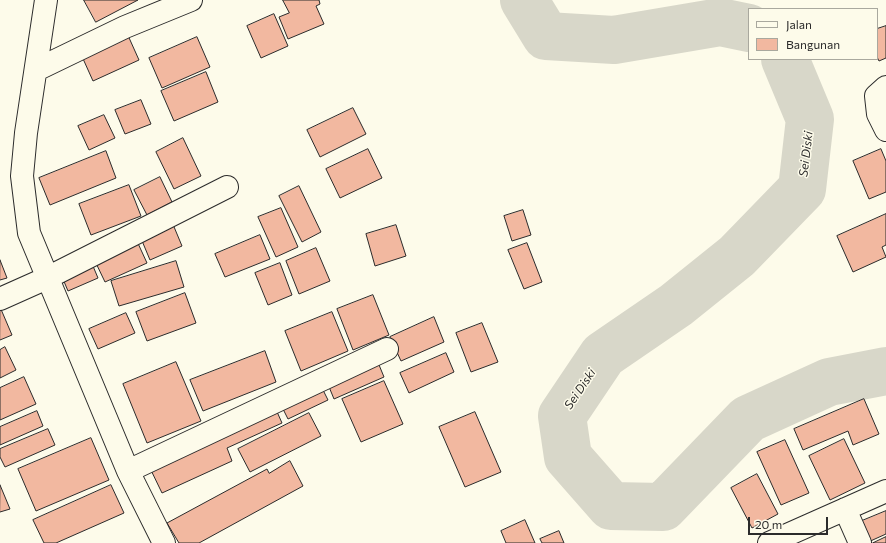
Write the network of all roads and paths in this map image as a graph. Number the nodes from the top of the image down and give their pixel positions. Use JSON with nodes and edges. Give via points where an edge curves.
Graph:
{"nodes":[{"id":1,"x":46,"y":0,"type":"edge"},
{"id":2,"x":191,"y":0,"type":"edge"},
{"id":3,"x":36,"y":70,"type":"junction"},
{"id":4,"x":886,"y":87,"type":"edge"},
{"id":5,"x":886,"y":130,"type":"edge"},
{"id":6,"x":227,"y":187,"type":"dead end"},
{"id":7,"x":47,"y":278,"type":"junction"},
{"id":8,"x":0,"y":299,"type":"edge"},
{"id":9,"x":387,"y":349,"type":"dead end"},
{"id":10,"x":128,"y":471,"type":"junction"},
{"id":11,"x":886,"y":491,"type":"edge"},
{"id":12,"x":844,"y":509,"type":"junction"},
{"id":13,"x":164,"y":543,"type":"edge"},
{"id":14,"x":769,"y":543,"type":"edge"},
{"id":15,"x":860,"y":543,"type":"edge"}],
"edges":[{"from":1,"to":3,"type":"street"},
{"from":2,"to":3,"type":"street","via":[[125,27]]},
{"from":3,"to":7,"type":"street","via":[[22,176],[29,233]]},
{"from":4,"to":5,"type":"street","via":[[876,96],[878,114]]},
{"from":6,"to":7,"type":"street"},
{"from":7,"to":8,"type":"street"},
{"from":7,"to":10,"type":"street"},
{"from":9,"to":10,"type":"street"},
{"from":10,"to":13,"type":"street"},
{"from":11,"to":12,"type":"street"},
{"from":12,"to":14,"type":"street"},
{"from":12,"to":15,"type":"street"}]}
